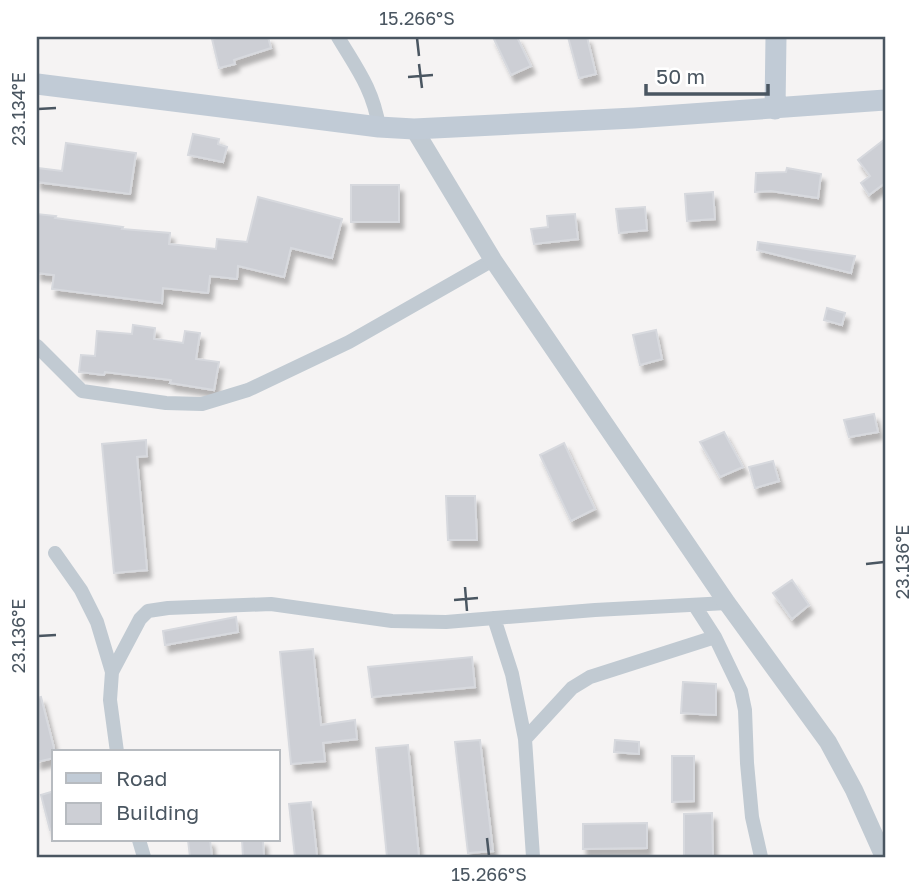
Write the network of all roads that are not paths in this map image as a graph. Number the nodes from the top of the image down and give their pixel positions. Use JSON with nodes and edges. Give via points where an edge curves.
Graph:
{"nodes":[{"id":1,"x":338,"y":37,"type":"edge"},
{"id":2,"x":776,"y":37,"type":"edge"},
{"id":3,"x":37,"y":84,"type":"edge"},
{"id":4,"x":885,"y":100,"type":"edge"},
{"id":5,"x":775,"y":109,"type":"junction"},
{"id":6,"x":379,"y":127,"type":"junction"},
{"id":7,"x":414,"y":129,"type":"junction"},
{"id":8,"x":492,"y":260,"type":"junction"},
{"id":9,"x":37,"y":346,"type":"edge"},
{"id":10,"x":55,"y":553,"type":"dead end"},
{"id":11,"x":727,"y":603,"type":"junction"},
{"id":12,"x":695,"y":606,"type":"junction"},
{"id":13,"x":494,"y":618,"type":"junction"},
{"id":14,"x":715,"y":638,"type":"junction"},
{"id":15,"x":112,"y":671,"type":"junction"},
{"id":16,"x":526,"y":739,"type":"junction"},
{"id":17,"x":117,"y":750,"type":"edge"},
{"id":18,"x":533,"y":857,"type":"edge"},
{"id":19,"x":761,"y":857,"type":"edge"},
{"id":20,"x":884,"y":857,"type":"edge"}],
"edges":[{"from":1,"to":6,"type":"street","via":[[369,87]]},
{"from":2,"to":5,"type":"main road"},
{"from":3,"to":6,"type":"main road"},
{"from":4,"to":5,"type":"main road"},
{"from":5,"to":7,"type":"main road"},
{"from":6,"to":7,"type":"main road"},
{"from":7,"to":8,"type":"street"},
{"from":8,"to":9,"type":"street","via":[[349,342],[248,390],[202,404],[82,391]]},
{"from":8,"to":11,"type":"street"},
{"from":10,"to":15,"type":"street","via":[[97,622]]},
{"from":11,"to":12,"type":"street"},
{"from":11,"to":20,"type":"street","via":[[828,743]]},
{"from":12,"to":13,"type":"street"},
{"from":12,"to":14,"type":"street"},
{"from":13,"to":15,"type":"street","via":[[392,621],[271,604],[148,611]]},
{"from":13,"to":16,"type":"street"},
{"from":14,"to":16,"type":"street","via":[[590,677],[572,688]]},
{"from":14,"to":19,"type":"street","via":[[741,691],[745,710],[752,817]]},
{"from":15,"to":17,"type":"street","via":[[110,700]]},
{"from":16,"to":18,"type":"street"}]}
